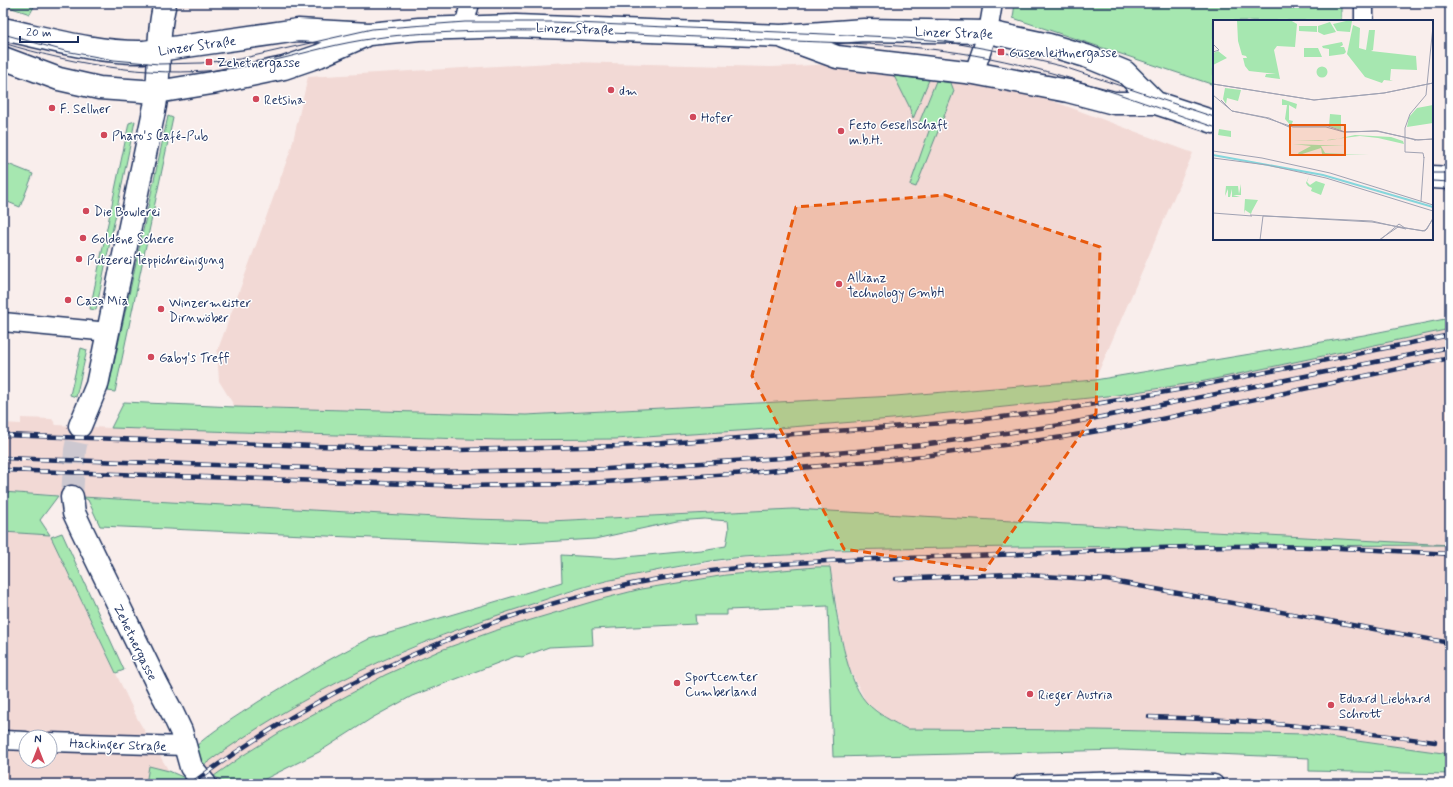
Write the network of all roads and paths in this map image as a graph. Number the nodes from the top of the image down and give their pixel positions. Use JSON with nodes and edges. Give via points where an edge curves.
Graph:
{"nodes":[{"id":1,"x":165,"y":3,"type":"edge"},
{"id":2,"x":470,"y":3,"type":"edge"},
{"id":3,"x":993,"y":3,"type":"edge"},
{"id":4,"x":1364,"y":3,"type":"edge"},
{"id":5,"x":1364,"y":20,"type":"edge"},
{"id":6,"x":464,"y":27,"type":"junction"},
{"id":7,"x":3,"y":29,"type":"edge"},
{"id":8,"x":988,"y":32,"type":"junction"},
{"id":9,"x":369,"y":34,"type":"junction"},
{"id":10,"x":781,"y":36,"type":"junction"},
{"id":11,"x":159,"y":50,"type":"junction"},
{"id":12,"x":3,"y":58,"type":"edge"},
{"id":13,"x":974,"y":73,"type":"junction"},
{"id":14,"x":157,"y":92,"type":"junction"},
{"id":15,"x":1156,"y":103,"type":"junction"},
{"id":16,"x":1213,"y":122,"type":"edge"},
{"id":17,"x":1433,"y":177,"type":"edge"},
{"id":18,"x":1450,"y":178,"type":"edge"},
{"id":19,"x":3,"y":322,"type":"edge"},
{"id":20,"x":109,"y":332,"type":"junction"},
{"id":21,"x":80,"y":426,"type":"tunnel mouth"},
{"id":22,"x":72,"y":497,"type":"tunnel mouth"},
{"id":23,"x":3,"y":740,"type":"edge"},
{"id":24,"x":18,"y":741,"type":"edge"},
{"id":25,"x":58,"y":742,"type":"edge"},
{"id":26,"x":185,"y":746,"type":"junction"},
{"id":27,"x":1128,"y":783,"type":"edge"},
{"id":28,"x":205,"y":784,"type":"edge"},
{"id":29,"x":1022,"y":784,"type":"edge"},
{"id":30,"x":1214,"y":784,"type":"edge"}],
"edges":[{"from":1,"to":11,"type":"main road"},
{"from":2,"to":6,"type":"street"},
{"from":3,"to":8,"type":"street"},
{"from":4,"to":5,"type":"street"},
{"from":6,"to":9,"type":"main road","name":"Linzer Straße"},
{"from":6,"to":10,"type":"main road","name":"Linzer Straße","via":[[523,26]]},
{"from":7,"to":11,"type":"main road","name":"Linzer Straße","via":[[120,52]]},
{"from":8,"to":10,"type":"main road","name":"Linzer Straße","via":[[864,30]]},
{"from":8,"to":13,"type":"street"},
{"from":8,"to":15,"type":"main road","name":"Linzer Straße","via":[[1050,45],[1125,72]]},
{"from":9,"to":11,"type":"main road","name":"Linzer Straße","via":[[298,30]]},
{"from":9,"to":14,"type":"main road","name":"Linzer Straße","via":[[284,68]]},
{"from":10,"to":13,"type":"main road","name":"Linzer Straße","via":[[837,57]]},
{"from":11,"to":14,"type":"main road"},
{"from":12,"to":14,"type":"main road","name":"Linzer Straße","via":[[59,79],[99,88]]},
{"from":13,"to":15,"type":"main road","name":"Linzer Straße","via":[[1068,91],[1114,103]]},
{"from":14,"to":20,"type":"main road"},
{"from":15,"to":16,"type":"main road","name":"Linzer Straße"},
{"from":17,"to":18,"type":"main road"},
{"from":19,"to":20,"type":"street"},
{"from":20,"to":21,"type":"main road","via":[[95,389]]},
{"from":22,"to":26,"type":"main road","name":"Zehetnergasse","via":[[74,513],[172,712]]},
{"from":23,"to":24,"type":"street"},
{"from":25,"to":26,"type":"street","name":"Hackinger Straße"},
{"from":26,"to":28,"type":"main road","name":"Zehetnergasse","via":[[192,767]]},
{"from":27,"to":29,"type":"street"},
{"from":27,"to":30,"type":"street"}]}
